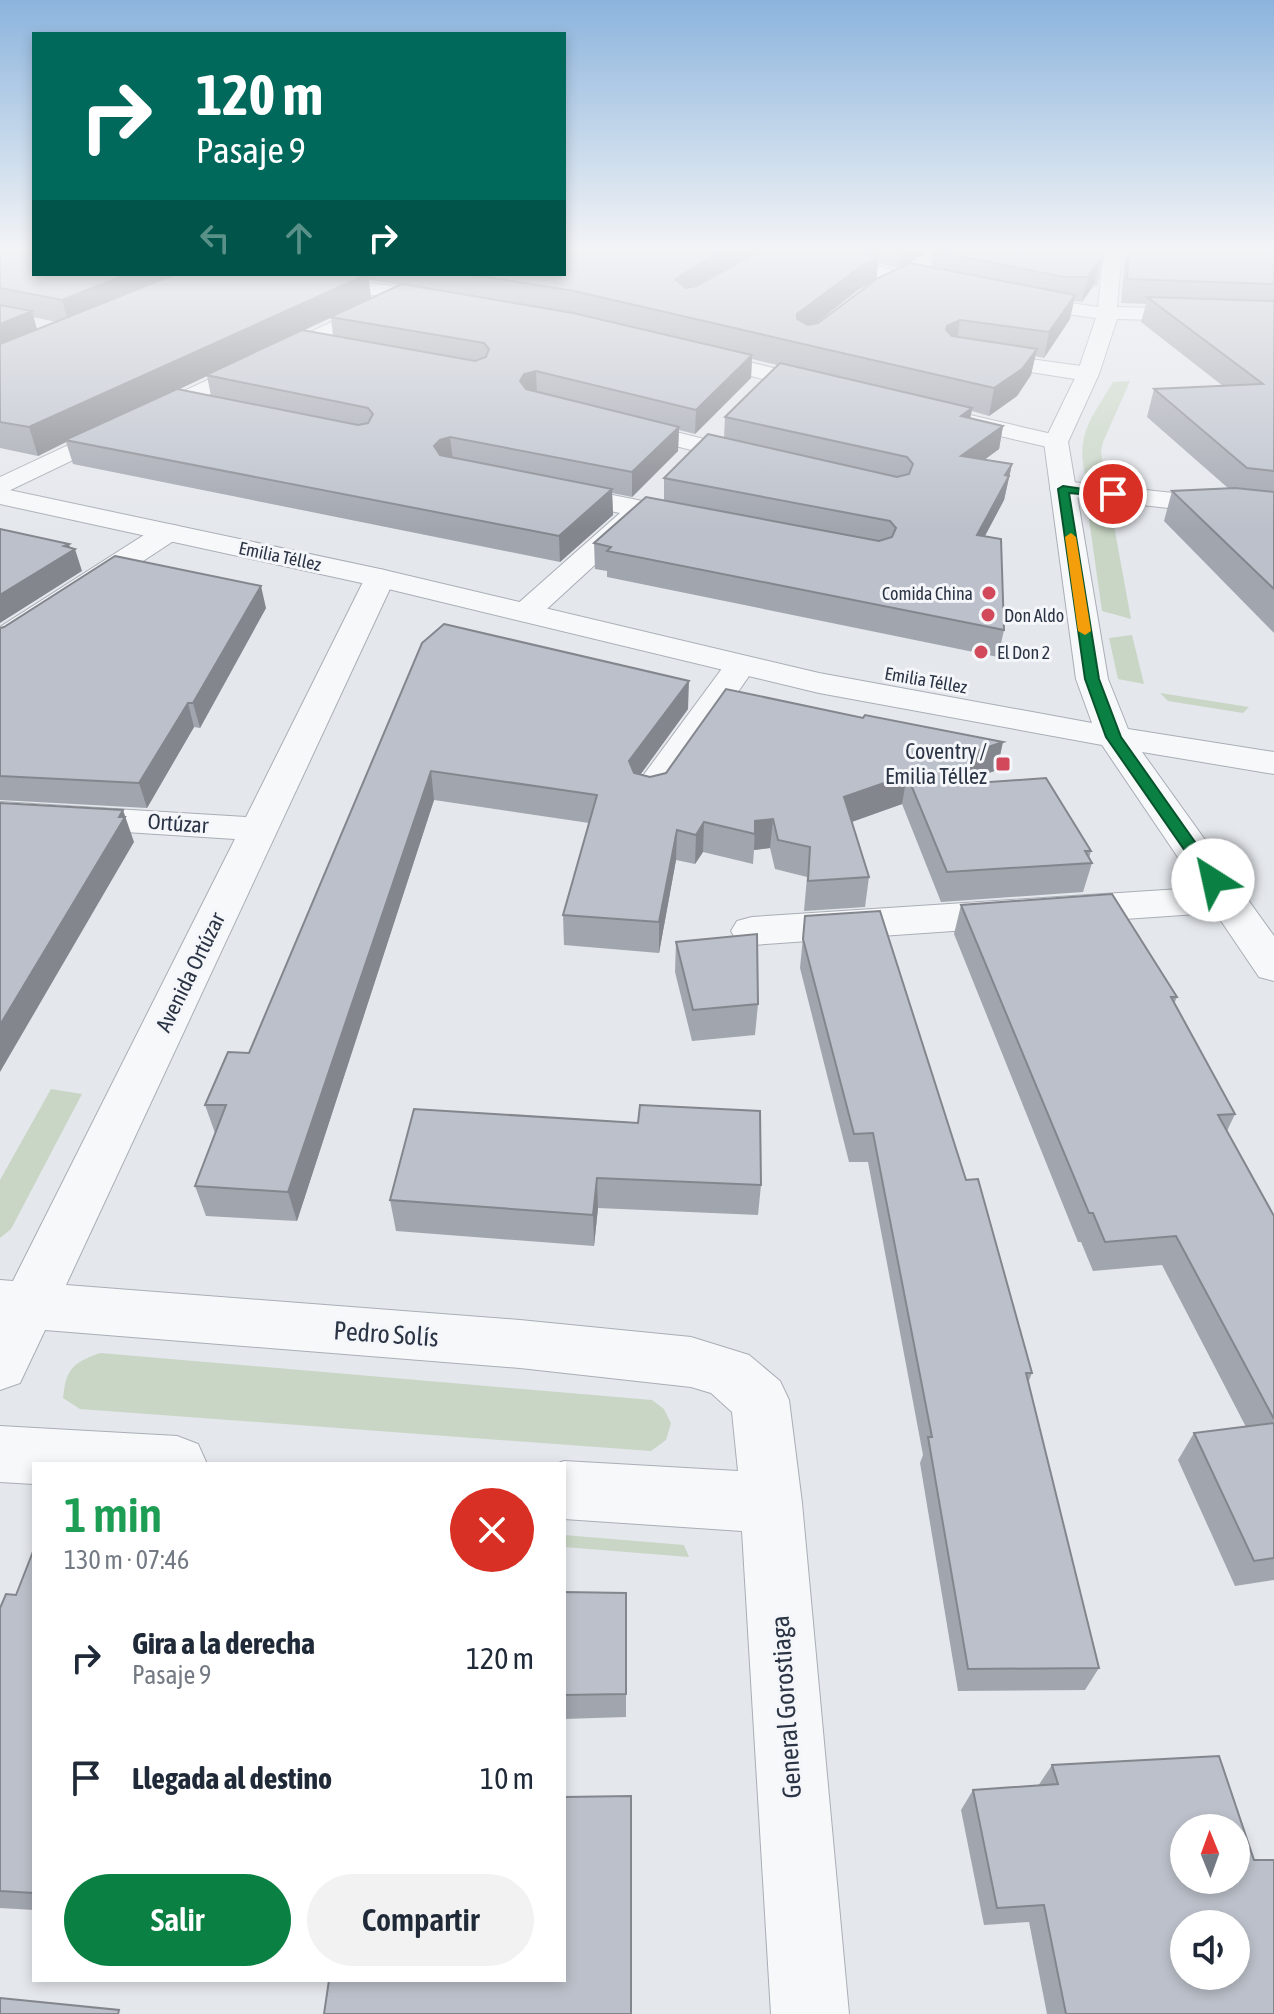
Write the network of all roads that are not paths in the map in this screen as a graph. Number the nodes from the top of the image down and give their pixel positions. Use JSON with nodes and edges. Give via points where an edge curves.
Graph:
{"nodes":[{"id":1,"x":301,"y":342,"type":"joint"},
{"id":2,"x":1099,"y":342,"type":"edge"},
{"id":3,"x":345,"y":350,"type":"edge"},
{"id":4,"x":680,"y":351,"type":"edge"},
{"id":5,"x":956,"y":354,"type":"edge"},
{"id":6,"x":771,"y":374,"type":"junction"},
{"id":7,"x":1088,"y":374,"type":"junction"},
{"id":8,"x":848,"y":393,"type":"edge"},
{"id":9,"x":751,"y":394,"type":"edge"},
{"id":10,"x":178,"y":401,"type":"junction"},
{"id":11,"x":224,"y":410,"type":"edge"},
{"id":12,"x":925,"y":411,"type":"edge"},
{"id":13,"x":596,"y":419,"type":"edge"},
{"id":14,"x":721,"y":426,"type":"dead end"},
{"id":15,"x":1056,"y":442,"type":"junction"},
{"id":16,"x":702,"y":446,"type":"junction"},
{"id":17,"x":776,"y":463,"type":"edge"},
{"id":18,"x":681,"y":467,"type":"edge"},
{"id":19,"x":0,"y":487,"type":"edge"},
{"id":20,"x":531,"y":487,"type":"edge"},
{"id":21,"x":661,"y":488,"type":"dead end"},
{"id":22,"x":1063,"y":489,"type":"junction"},
{"id":23,"x":0,"y":496,"type":"edge"},
{"id":24,"x":640,"y":508,"type":"junction"},
{"id":25,"x":1274,"y":512,"type":"edge"},
{"id":26,"x":714,"y":523,"type":"edge"},
{"id":27,"x":168,"y":532,"type":"junction"},
{"id":28,"x":380,"y":578,"type":"junction"},
{"id":29,"x":526,"y":612,"type":"junction"},
{"id":30,"x":579,"y":624,"type":"junction"},
{"id":31,"x":0,"y":641,"type":"edge"},
{"id":32,"x":740,"y":666,"type":"junction"},
{"id":33,"x":1108,"y":724,"type":"junction"},
{"id":34,"x":1274,"y":737,"type":"edge"},
{"id":35,"x":1274,"y":763,"type":"edge"},
{"id":36,"x":650,"y":792,"type":"edge"},
{"id":37,"x":0,"y":813,"type":"edge"},
{"id":38,"x":259,"y":829,"type":"junction"},
{"id":39,"x":1226,"y":899,"type":"junction"},
{"id":40,"x":752,"y":931,"type":"edge"},
{"id":41,"x":1274,"y":967,"type":"edge"},
{"id":42,"x":15,"y":1304,"type":"edge"},
{"id":43,"x":0,"y":1365,"type":"edge"},
{"id":44,"x":760,"y":1400,"type":"joint"},
{"id":45,"x":0,"y":1454,"type":"edge"},
{"id":46,"x":142,"y":1462,"type":"edge"},
{"id":47,"x":566,"y":1490,"type":"edge"},
{"id":48,"x":771,"y":1503,"type":"junction"},
{"id":49,"x":810,"y":2014,"type":"edge"}],
"edges":[{"from":1,"to":3,"type":"street"},
{"from":1,"to":10,"type":"street"},
{"from":2,"to":7,"type":"street"},
{"from":4,"to":6,"type":"street"},
{"from":5,"to":7,"type":"street"},
{"from":6,"to":8,"type":"street"},
{"from":6,"to":9,"type":"street"},
{"from":7,"to":15,"type":"street"},
{"from":10,"to":11,"type":"street"},
{"from":10,"to":19,"type":"street"},
{"from":12,"to":15,"type":"street"},
{"from":13,"to":16,"type":"street"},
{"from":14,"to":16,"type":"street"},
{"from":15,"to":22,"type":"street"},
{"from":16,"to":17,"type":"street"},
{"from":16,"to":18,"type":"street"},
{"from":20,"to":24,"type":"street"},
{"from":21,"to":24,"type":"street"},
{"from":22,"to":25,"type":"street"},
{"from":22,"to":33,"type":"street","via":[[1092,679]]},
{"from":23,"to":27,"type":"street","name":"Emilia Téllez"},
{"from":24,"to":26,"type":"street"},
{"from":24,"to":29,"type":"street"},
{"from":27,"to":28,"type":"street","name":"Emilia Téllez"},
{"from":27,"to":31,"type":"street"},
{"from":28,"to":29,"type":"street","name":"Emilia Téllez"},
{"from":28,"to":38,"type":"street","name":"Avenida Ortúzar"},
{"from":29,"to":30,"type":"street","name":"Emilia Téllez"},
{"from":30,"to":32,"type":"street","name":"Emilia Téllez"},
{"from":30,"to":33,"type":"street","name":"Emilia Téllez"},
{"from":32,"to":33,"type":"street","name":"Emilia Téllez","via":[[901,700]]},
{"from":32,"to":36,"type":"street"},
{"from":33,"to":34,"type":"street","name":"Emilia Téllez"},
{"from":33,"to":35,"type":"street","name":"Emilia Téllez"},
{"from":33,"to":39,"type":"street"},
{"from":37,"to":38,"type":"street","name":"Ortúzar"},
{"from":38,"to":42,"type":"street","name":"Avenida Ortúzar"},
{"from":39,"to":40,"type":"street"},
{"from":39,"to":41,"type":"street"},
{"from":42,"to":43,"type":"street","name":"Avenida Ortúzar"},
{"from":42,"to":44,"type":"street","name":"Pedro Solís","via":[[691,1362],[729,1373]]},
{"from":44,"to":48,"type":"street","name":"General Gorostiaga"},
{"from":45,"to":46,"type":"street"},
{"from":47,"to":48,"type":"street"},
{"from":48,"to":49,"type":"street","name":"General Gorostiaga"}]}
